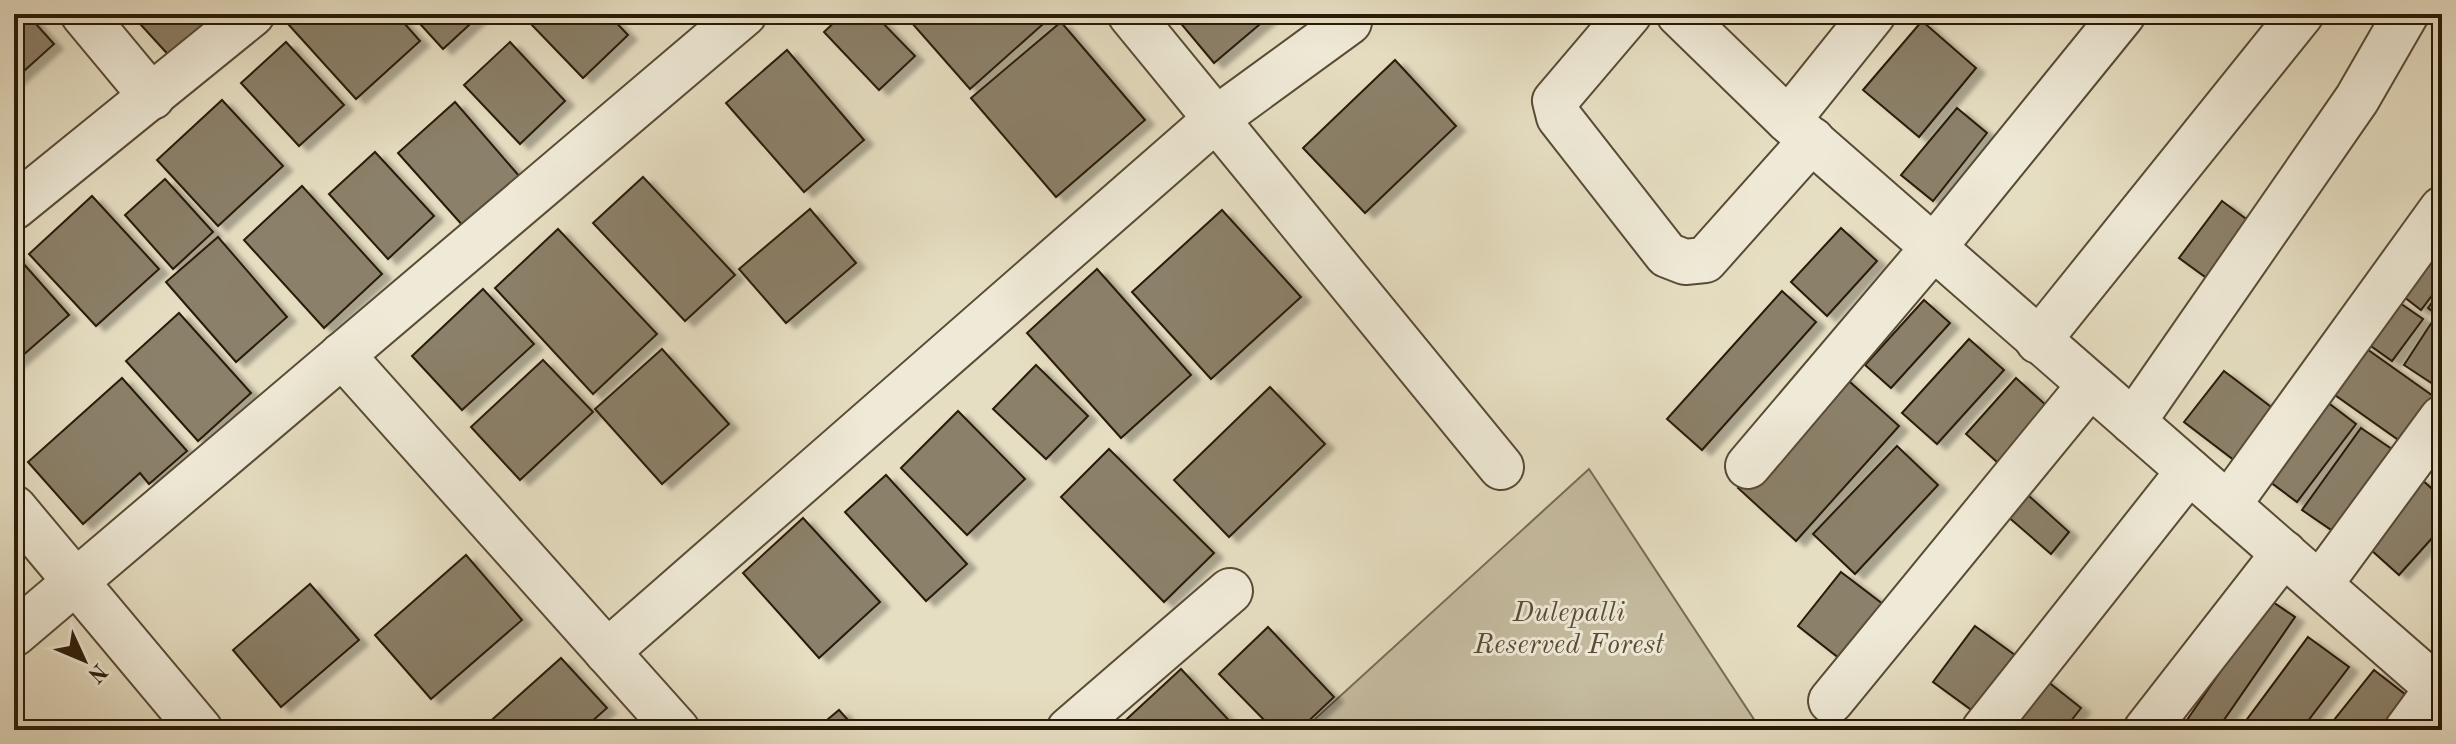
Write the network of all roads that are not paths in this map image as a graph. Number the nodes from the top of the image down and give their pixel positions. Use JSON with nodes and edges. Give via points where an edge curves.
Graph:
{"nodes":[{"id":1,"x":83,"y":14,"type":"edge"},
{"id":2,"x":252,"y":14,"type":"edge"},
{"id":3,"x":744,"y":14,"type":"edge"},
{"id":4,"x":1130,"y":14,"type":"edge"},
{"id":5,"x":1629,"y":14,"type":"edge"},
{"id":6,"x":1679,"y":14,"type":"edge"},
{"id":7,"x":1873,"y":14,"type":"edge"},
{"id":8,"x":2123,"y":14,"type":"edge"},
{"id":9,"x":2301,"y":14,"type":"edge"},
{"id":10,"x":2406,"y":14,"type":"edge"},
{"id":11,"x":1349,"y":22,"type":"dead end"},
{"id":12,"x":152,"y":97,"type":"junction"},
{"id":13,"x":1216,"y":119,"type":"junction"},
{"id":14,"x":1800,"y":130,"type":"junction"},
{"id":15,"x":14,"y":207,"type":"edge"},
{"id":16,"x":2442,"y":209,"type":"edge"},
{"id":17,"x":1933,"y":248,"type":"junction"},
{"id":18,"x":2038,"y":341,"type":"junction"},
{"id":19,"x":342,"y":355,"type":"junction"},
{"id":20,"x":2090,"y":385,"type":"junction"},
{"id":21,"x":2442,"y":418,"type":"edge"},
{"id":22,"x":2133,"y":422,"type":"junction"},
{"id":23,"x":1748,"y":466,"type":"dead end"},
{"id":24,"x":1501,"y":467,"type":"dead end"},
{"id":25,"x":2189,"y":471,"type":"junction"},
{"id":26,"x":2228,"y":505,"type":"junction"},
{"id":27,"x":14,"y":508,"type":"edge"},
{"id":28,"x":2284,"y":553,"type":"junction"},
{"id":29,"x":75,"y":582,"type":"junction"},
{"id":30,"x":2320,"y":584,"type":"junction"},
{"id":31,"x":1230,"y":591,"type":"dead end"},
{"id":32,"x":14,"y":634,"type":"edge"},
{"id":33,"x":607,"y":652,"type":"junction"},
{"id":34,"x":2441,"y":688,"type":"edge"},
{"id":35,"x":1831,"y":701,"type":"dead end"},
{"id":36,"x":200,"y":730,"type":"edge"},
{"id":37,"x":677,"y":730,"type":"edge"},
{"id":38,"x":1069,"y":730,"type":"edge"},
{"id":39,"x":1984,"y":730,"type":"edge"},
{"id":40,"x":2146,"y":730,"type":"edge"},
{"id":41,"x":2407,"y":730,"type":"edge"}],
"edges":[{"from":1,"to":12,"type":"street"},
{"from":2,"to":12,"type":"street"},
{"from":3,"to":19,"type":"street"},
{"from":4,"to":13,"type":"street"},
{"from":5,"to":14,"type":"street","via":[[1555,101],[1559,117],[1667,255],[1685,262],[1705,260]]},
{"from":6,"to":14,"type":"street"},
{"from":7,"to":14,"type":"street"},
{"from":8,"to":17,"type":"street"},
{"from":9,"to":18,"type":"street"},
{"from":10,"to":22,"type":"street","via":[[2357,99]]},
{"from":11,"to":13,"type":"street"},
{"from":12,"to":15,"type":"street"},
{"from":13,"to":24,"type":"street"},
{"from":13,"to":33,"type":"street"},
{"from":14,"to":17,"type":"street"},
{"from":16,"to":26,"type":"street"},
{"from":17,"to":18,"type":"street"},
{"from":17,"to":23,"type":"street"},
{"from":18,"to":20,"type":"street"},
{"from":19,"to":29,"type":"street"},
{"from":19,"to":33,"type":"street"},
{"from":20,"to":22,"type":"street"},
{"from":20,"to":35,"type":"street"},
{"from":21,"to":30,"type":"street"},
{"from":22,"to":25,"type":"street"},
{"from":25,"to":26,"type":"street"},
{"from":25,"to":39,"type":"street"},
{"from":26,"to":28,"type":"street"},
{"from":27,"to":29,"type":"street"},
{"from":28,"to":30,"type":"street"},
{"from":28,"to":40,"type":"street"},
{"from":29,"to":32,"type":"street"},
{"from":29,"to":36,"type":"street"},
{"from":30,"to":34,"type":"street"},
{"from":31,"to":38,"type":"street"},
{"from":33,"to":37,"type":"street"},
{"from":34,"to":41,"type":"street"}]}
